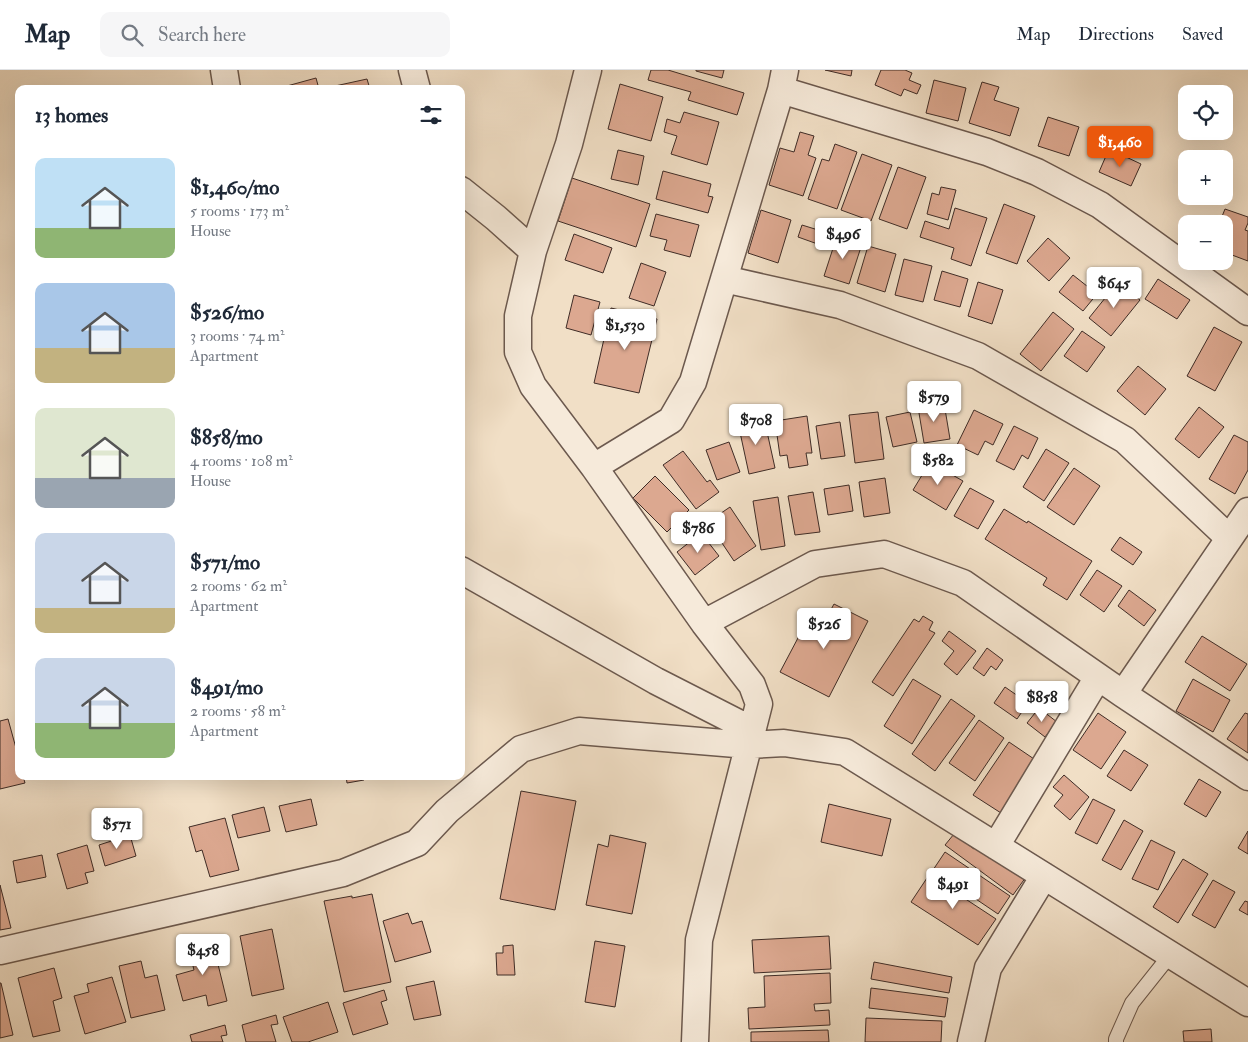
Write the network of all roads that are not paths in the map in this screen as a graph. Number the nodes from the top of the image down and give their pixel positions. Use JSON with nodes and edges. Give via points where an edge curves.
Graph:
{"nodes":[{"id":1,"x":224,"y":70,"type":"edge"},
{"id":2,"x":412,"y":70,"type":"edge"},
{"id":3,"x":588,"y":70,"type":"edge"},
{"id":4,"x":783,"y":80,"type":"edge"},
{"id":5,"x":226,"y":85,"type":"edge"},
{"id":6,"x":416,"y":85,"type":"edge"},
{"id":7,"x":465,"y":193,"type":"edge"},
{"id":8,"x":533,"y":251,"type":"junction"},
{"id":9,"x":724,"y":279,"type":"junction"},
{"id":10,"x":1248,"y":312,"type":"edge"},
{"id":11,"x":594,"y":467,"type":"junction"},
{"id":12,"x":1248,"y":511,"type":"edge"},
{"id":13,"x":1229,"y":538,"type":"junction"},
{"id":14,"x":465,"y":572,"type":"edge"},
{"id":15,"x":704,"y":623,"type":"junction"},
{"id":16,"x":1098,"y":677,"type":"junction"},
{"id":17,"x":1123,"y":694,"type":"junction"},
{"id":18,"x":750,"y":738,"type":"junction"},
{"id":19,"x":1248,"y":777,"type":"edge"},
{"id":20,"x":996,"y":846,"type":"junction"},
{"id":21,"x":1044,"y":876,"type":"junction"},
{"id":22,"x":0,"y":951,"type":"edge"},
{"id":23,"x":1171,"y":954,"type":"junction"},
{"id":24,"x":1248,"y":1003,"type":"edge"},
{"id":25,"x":695,"y":1042,"type":"edge"},
{"id":26,"x":971,"y":1042,"type":"edge"},
{"id":27,"x":1116,"y":1042,"type":"edge"}],
"edges":[{"from":1,"to":5,"type":"street"},
{"from":2,"to":6,"type":"street"},
{"from":3,"to":8,"type":"street","via":[[569,144]]},
{"from":4,"to":9,"type":"street"},
{"from":4,"to":10,"type":"street","via":[[1037,172],[1100,205]]},
{"from":7,"to":8,"type":"street"},
{"from":8,"to":11,"type":"street","via":[[518,316],[518,352],[533,386]]},
{"from":9,"to":11,"type":"street","via":[[693,382],[671,420]]},
{"from":9,"to":13,"type":"street","via":[[840,305],[978,356],[1125,440]]},
{"from":11,"to":15,"type":"street"},
{"from":12,"to":13,"type":"street"},
{"from":13,"to":17,"type":"street"},
{"from":14,"to":18,"type":"street"},
{"from":15,"to":16,"type":"street","via":[[815,564],[884,554],[963,582]]},
{"from":15,"to":18,"type":"street","via":[[752,685],[759,704]]},
{"from":16,"to":17,"type":"street"},
{"from":16,"to":20,"type":"street"},
{"from":17,"to":19,"type":"street"},
{"from":18,"to":20,"type":"street","via":[[845,752]]},
{"from":18,"to":22,"type":"street","via":[[579,732],[521,749],[447,811],[416,842],[343,873]]},
{"from":18,"to":25,"type":"street","via":[[699,940]]},
{"from":20,"to":21,"type":"street"},
{"from":21,"to":23,"type":"street"},
{"from":21,"to":26,"type":"street","via":[[988,968]]},
{"from":23,"to":24,"type":"street"},
{"from":23,"to":27,"type":"lane","via":[[1132,1003]]}]}
